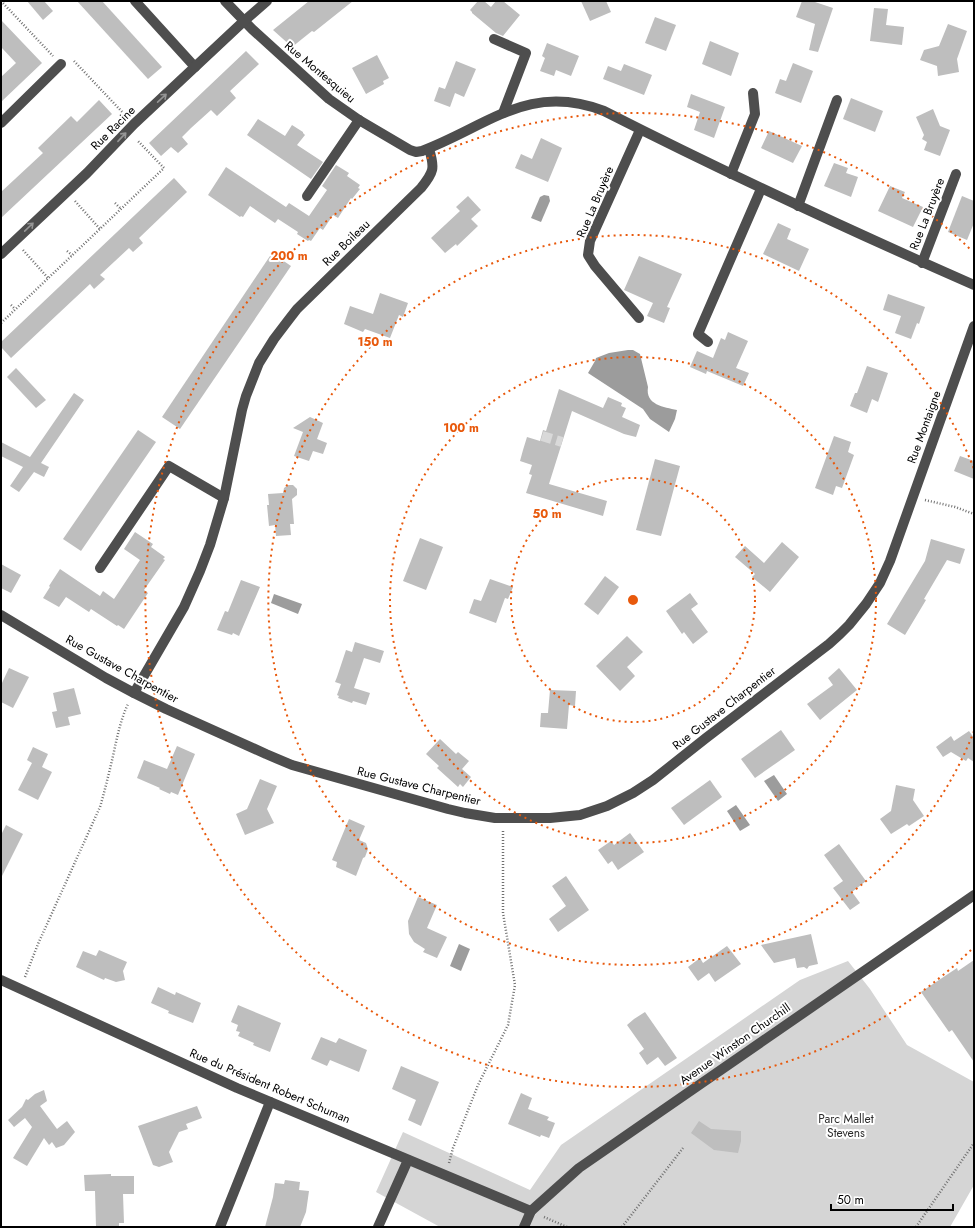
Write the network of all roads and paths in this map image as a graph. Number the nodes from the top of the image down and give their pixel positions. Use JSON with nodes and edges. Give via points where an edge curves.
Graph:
{"nodes":[{"id":1,"x":135,"y":1,"type":"edge"},
{"id":2,"x":225,"y":1,"type":"edge"},
{"id":3,"x":267,"y":1,"type":"edge"},
{"id":4,"x":244,"y":21,"type":"junction"},
{"id":5,"x":494,"y":39,"type":"dead end"},
{"id":6,"x":62,"y":64,"type":"dead end"},
{"id":7,"x":195,"y":67,"type":"junction"},
{"id":8,"x":753,"y":93,"type":"dead end"},
{"id":9,"x":837,"y":100,"type":"dead end"},
{"id":10,"x":503,"y":113,"type":"junction"},
{"id":11,"x":359,"y":120,"type":"junction"},
{"id":12,"x":1,"y":123,"type":"edge"},
{"id":13,"x":128,"y":130,"type":"junction"},
{"id":14,"x":640,"y":130,"type":"junction"},
{"id":15,"x":429,"y":149,"type":"junction"},
{"id":16,"x":731,"y":174,"type":"junction"},
{"id":17,"x":956,"y":174,"type":"dead end"},
{"id":18,"x":761,"y":189,"type":"junction"},
{"id":19,"x":67,"y":192,"type":"junction"},
{"id":20,"x":307,"y":196,"type":"dead end"},
{"id":21,"x":115,"y":203,"type":"dead end"},
{"id":22,"x":798,"y":206,"type":"junction"},
{"id":23,"x":121,"y":209,"type":"junction"},
{"id":24,"x":100,"y":229,"type":"junction"},
{"id":25,"x":15,"y":241,"type":"junction"},
{"id":26,"x":67,"y":251,"type":"dead end"},
{"id":27,"x":1,"y":254,"type":"edge"},
{"id":28,"x":72,"y":255,"type":"junction"},
{"id":29,"x":922,"y":263,"type":"junction"},
{"id":30,"x":48,"y":278,"type":"junction"},
{"id":31,"x":974,"y":285,"type":"edge"},
{"id":32,"x":11,"y":305,"type":"dead end"},
{"id":33,"x":15,"y":310,"type":"junction"},
{"id":34,"x":639,"y":318,"type":"dead end"},
{"id":35,"x":1,"y":323,"type":"edge"},
{"id":36,"x":974,"y":326,"type":"edge"},
{"id":37,"x":708,"y":342,"type":"dead end"},
{"id":38,"x":224,"y":498,"type":"junction"},
{"id":39,"x":913,"y":498,"type":"junction"},
{"id":40,"x":974,"y":514,"type":"edge"},
{"id":41,"x":898,"y":537,"type":"joint"},
{"id":42,"x":100,"y":568,"type":"dead end"},
{"id":43,"x":1,"y":616,"type":"edge"},
{"id":44,"x":134,"y":693,"type":"junction"},
{"id":45,"x":503,"y":818,"type":"junction"},
{"id":46,"x":974,"y":895,"type":"edge"},
{"id":47,"x":1,"y":980,"type":"edge"},
{"id":48,"x":20,"y":989,"type":"junction"},
{"id":49,"x":270,"y":1102,"type":"junction"},
{"id":50,"x":974,"y":1143,"type":"edge"},
{"id":51,"x":683,"y":1148,"type":"dead end"},
{"id":52,"x":408,"y":1160,"type":"junction"},
{"id":53,"x":446,"y":1176,"type":"junction"},
{"id":54,"x":531,"y":1211,"type":"junction"},
{"id":55,"x":220,"y":1227,"type":"edge"},
{"id":56,"x":378,"y":1227,"type":"edge"},
{"id":57,"x":524,"y":1227,"type":"edge"},
{"id":58,"x":567,"y":1227,"type":"edge"},
{"id":59,"x":622,"y":1227,"type":"edge"},
{"id":60,"x":916,"y":1227,"type":"edge"}],
"edges":[{"from":1,"to":7,"type":"street"},
{"from":2,"to":4,"type":"street","name":"Rue Montesquieu"},
{"from":3,"to":4,"type":"street","name":"Rue Racine"},
{"from":4,"to":7,"type":"street","name":"Rue Racine"},
{"from":4,"to":11,"type":"street","name":"Rue Montesquieu","via":[[324,95]]},
{"from":5,"to":10,"type":"street","via":[[526,53]]},
{"from":6,"to":12,"type":"street"},
{"from":13,"to":7,"type":"street","name":"Rue Racine","one_way":true},
{"from":8,"to":16,"type":"street","via":[[755,114]]},
{"from":9,"to":22,"type":"street"},
{"from":10,"to":14,"type":"street","name":"Rue La Bruyère","via":[[536,103],[566,101],[597,108]]},
{"from":10,"to":15,"type":"street","name":"Rue La Bruyère"},
{"from":11,"to":15,"type":"street","name":"Rue Montesquieu","via":[[410,150],[416,152]]},
{"from":11,"to":20,"type":"street"},
{"from":19,"to":13,"type":"street","name":"Rue Racine","one_way":true},
{"from":13,"to":23,"type":"path","via":[[164,168]]},
{"from":14,"to":16,"type":"street","name":"Rue La Bruyère"},
{"from":14,"to":34,"type":"street","name":"Rue La Bruyère","via":[[590,241],[588,255]]},
{"from":15,"to":38,"type":"street","name":"Rue Boileau","via":[[433,168],[421,188],[298,309],[259,363],[242,410]]},
{"from":16,"to":18,"type":"street","name":"Rue La Bruyère"},
{"from":17,"to":29,"type":"street","name":"Rue La Bruyère"},
{"from":18,"to":22,"type":"street","name":"Rue La Bruyère"},
{"from":18,"to":37,"type":"street","via":[[698,334]]},
{"from":19,"to":24,"type":"path"},
{"from":25,"to":19,"type":"street","name":"Rue Racine","one_way":true},
{"from":21,"to":23,"type":"path"},
{"from":22,"to":29,"type":"street","name":"Rue La Bruyère"},
{"from":23,"to":24,"type":"path"},
{"from":24,"to":28,"type":"path"},
{"from":25,"to":27,"type":"street","name":"Rue Racine"},
{"from":25,"to":30,"type":"path"},
{"from":26,"to":28,"type":"path"},
{"from":28,"to":30,"type":"path"},
{"from":29,"to":31,"type":"street","name":"Rue La Bruyère"},
{"from":30,"to":33,"type":"path"},
{"from":32,"to":33,"type":"path"},
{"from":33,"to":35,"type":"path"},
{"from":36,"to":39,"type":"street","name":"Rue Montaigne"},
{"from":38,"to":42,"type":"street","via":[[169,466]]},
{"from":38,"to":44,"type":"street","name":"Rue Boileau","via":[[210,545],[192,590]]},
{"from":39,"to":40,"type":"path"},
{"from":39,"to":41,"type":"street","name":"Rue Montaigne"},
{"from":41,"to":45,"type":"street","name":"Rue Gustave Charpentier","via":[[880,583],[849,625],[829,644],[644,786],[607,806],[580,814],[550,818]]},
{"from":43,"to":44,"type":"street","name":"Rue Gustave Charpentier"},
{"from":44,"to":45,"type":"street","name":"Rue Gustave Charpentier","via":[[292,765],[448,809]]},
{"from":44,"to":48,"type":"path","via":[[121,724],[100,807]]},
{"from":45,"to":53,"type":"path","via":[[503,913],[515,985],[508,1025],[478,1085],[453,1148]]},
{"from":46,"to":54,"type":"street","name":"Avenue Winston Churchill","via":[[579,1168]]},
{"from":47,"to":48,"type":"street","name":"Rue du Président Robert Schuman"},
{"from":48,"to":49,"type":"street","name":"Rue du Président Robert Schuman"},
{"from":49,"to":52,"type":"street","name":"Rue du Président Robert Schuman"},
{"from":49,"to":55,"type":"street"},
{"from":50,"to":60,"type":"path"},
{"from":51,"to":59,"type":"path"},
{"from":52,"to":53,"type":"street","name":"Rue du Président Robert Schuman"},
{"from":52,"to":56,"type":"street"},
{"from":53,"to":54,"type":"street","name":"Rue du Président Robert Schuman"},
{"from":54,"to":57,"type":"street","name":"Avenue Winston Churchill"},
{"from":54,"to":58,"type":"path"}]}
